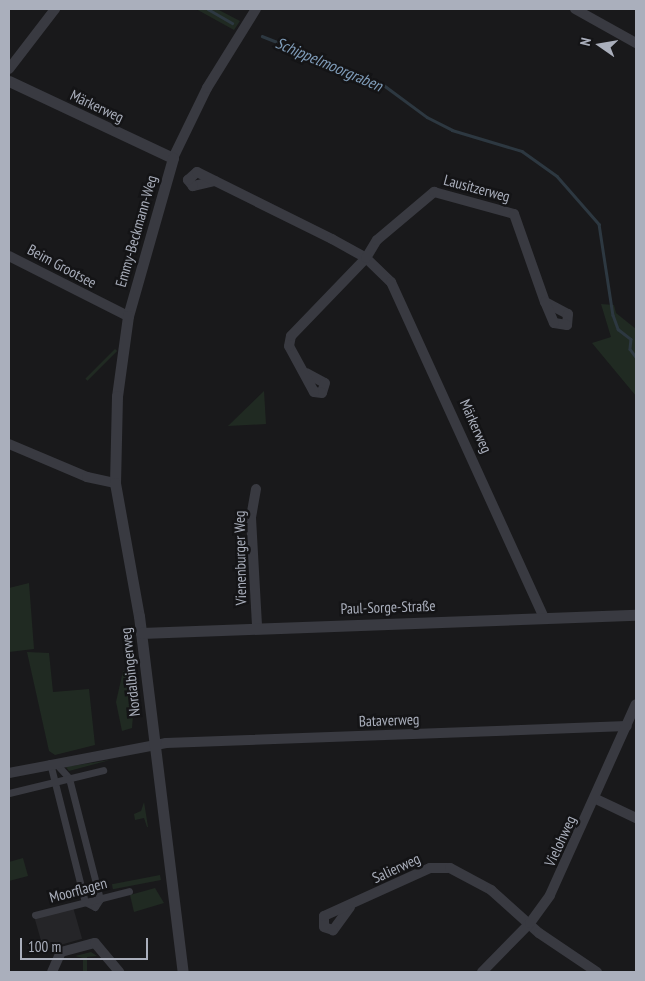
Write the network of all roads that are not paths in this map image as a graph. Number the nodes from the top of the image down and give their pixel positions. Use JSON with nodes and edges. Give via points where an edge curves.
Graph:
{"nodes":[{"id":1,"x":55,"y":9,"type":"edge"},
{"id":2,"x":256,"y":9,"type":"edge"},
{"id":3,"x":575,"y":9,"type":"edge"},
{"id":4,"x":636,"y":43,"type":"edge"},
{"id":5,"x":9,"y":69,"type":"edge"},
{"id":6,"x":9,"y":81,"type":"edge"},
{"id":7,"x":173,"y":158,"type":"junction"},
{"id":8,"x":215,"y":181,"type":"dead end"},
{"id":9,"x":9,"y":256,"type":"edge"},
{"id":10,"x":366,"y":258,"type":"junction"},
{"id":11,"x":545,"y":302,"type":"dead end"},
{"id":12,"x":128,"y":316,"type":"junction"},
{"id":13,"x":306,"y":373,"type":"dead end"},
{"id":14,"x":9,"y":444,"type":"edge"},
{"id":15,"x":115,"y":483,"type":"junction"},
{"id":16,"x":256,"y":489,"type":"dead end"},
{"id":17,"x":636,"y":615,"type":"edge"},
{"id":18,"x":543,"y":616,"type":"junction"},
{"id":19,"x":257,"y":627,"type":"junction"},
{"id":20,"x":141,"y":633,"type":"junction"},
{"id":21,"x":636,"y":704,"type":"edge"},
{"id":22,"x":627,"y":726,"type":"junction"},
{"id":23,"x":153,"y":745,"type":"junction"},
{"id":24,"x":55,"y":765,"type":"junction"},
{"id":25,"x":103,"y":770,"type":"dead end"},
{"id":26,"x":9,"y":774,"type":"edge"},
{"id":27,"x":69,"y":778,"type":"junction"},
{"id":28,"x":55,"y":782,"type":"junction"},
{"id":29,"x":9,"y":794,"type":"edge"},
{"id":30,"x":596,"y":799,"type":"junction"},
{"id":31,"x":636,"y":818,"type":"edge"},
{"id":32,"x":129,"y":891,"type":"dead end"},
{"id":33,"x":100,"y":898,"type":"junction"},
{"id":34,"x":85,"y":902,"type":"junction"},
{"id":35,"x":350,"y":907,"type":"dead end"},
{"id":36,"x":35,"y":916,"type":"dead end"},
{"id":37,"x":530,"y":924,"type":"junction"},
{"id":38,"x":52,"y":972,"type":"edge"},
{"id":39,"x":119,"y":972,"type":"edge"},
{"id":40,"x":183,"y":972,"type":"edge"},
{"id":41,"x":482,"y":972,"type":"edge"},
{"id":42,"x":598,"y":972,"type":"edge"}],
"edges":[{"from":1,"to":5,"type":"street"},
{"from":2,"to":7,"type":"street","name":"Emmy-Beckmann-Weg","via":[[207,88]]},
{"from":3,"to":4,"type":"street"},
{"from":6,"to":7,"type":"street","name":"Märkerweg"},
{"from":7,"to":12,"type":"street","name":"Emmy-Beckmann-Weg"},
{"from":8,"to":10,"type":"street","name":"Märkerweg"},
{"from":9,"to":12,"type":"street","name":"Beim Grootsee"},
{"from":10,"to":11,"type":"street","name":"Lausitzerweg","via":[[377,240],[426,195],[443,192],[514,214]]},
{"from":10,"to":13,"type":"street","via":[[291,336],[289,346]]},
{"from":10,"to":18,"type":"street","name":"Märkerweg","via":[[399,294]]},
{"from":12,"to":15,"type":"street","name":"Emmy-Beckmann-Weg","via":[[117,396]]},
{"from":14,"to":15,"type":"street","via":[[87,477]]},
{"from":15,"to":20,"type":"street","name":"Nordalbingerweg"},
{"from":16,"to":19,"type":"street","name":"Vienenburger Weg","via":[[251,518]]},
{"from":17,"to":18,"type":"street","name":"Paul-Sorge-Straße"},
{"from":18,"to":19,"type":"street","name":"Paul-Sorge-Straße"},
{"from":19,"to":20,"type":"street","name":"Paul-Sorge-Straße"},
{"from":20,"to":23,"type":"street","name":"Nordalbingerweg"},
{"from":21,"to":22,"type":"street","name":"Vielohweg"},
{"from":22,"to":23,"type":"street","name":"Bataverweg"},
{"from":22,"to":30,"type":"street","name":"Vielohweg"},
{"from":23,"to":24,"type":"street","name":"Bataverweg"},
{"from":23,"to":40,"type":"street","name":"Nordalbingerweg"},
{"from":24,"to":26,"type":"street","name":"Bataverweg"},
{"from":24,"to":27,"type":"street"},
{"from":24,"to":28,"type":"street"},
{"from":25,"to":27,"type":"street"},
{"from":27,"to":28,"type":"street"},
{"from":27,"to":33,"type":"street"},
{"from":28,"to":29,"type":"street"},
{"from":28,"to":34,"type":"street"},
{"from":30,"to":31,"type":"street"},
{"from":30,"to":37,"type":"street","name":"Vielohweg","via":[[563,872]]},
{"from":32,"to":33,"type":"street","name":"Moorflagen"},
{"from":33,"to":34,"type":"street","name":"Moorflagen"},
{"from":34,"to":36,"type":"street","name":"Moorflagen"},
{"from":35,"to":37,"type":"street","name":"Salierweg","via":[[441,867],[469,876]]},
{"from":37,"to":41,"type":"street","name":"Vielohweg"},
{"from":37,"to":42,"type":"street","name":"Salierweg"},
{"from":38,"to":39,"type":"street","via":[[61,952],[95,944]]}]}
